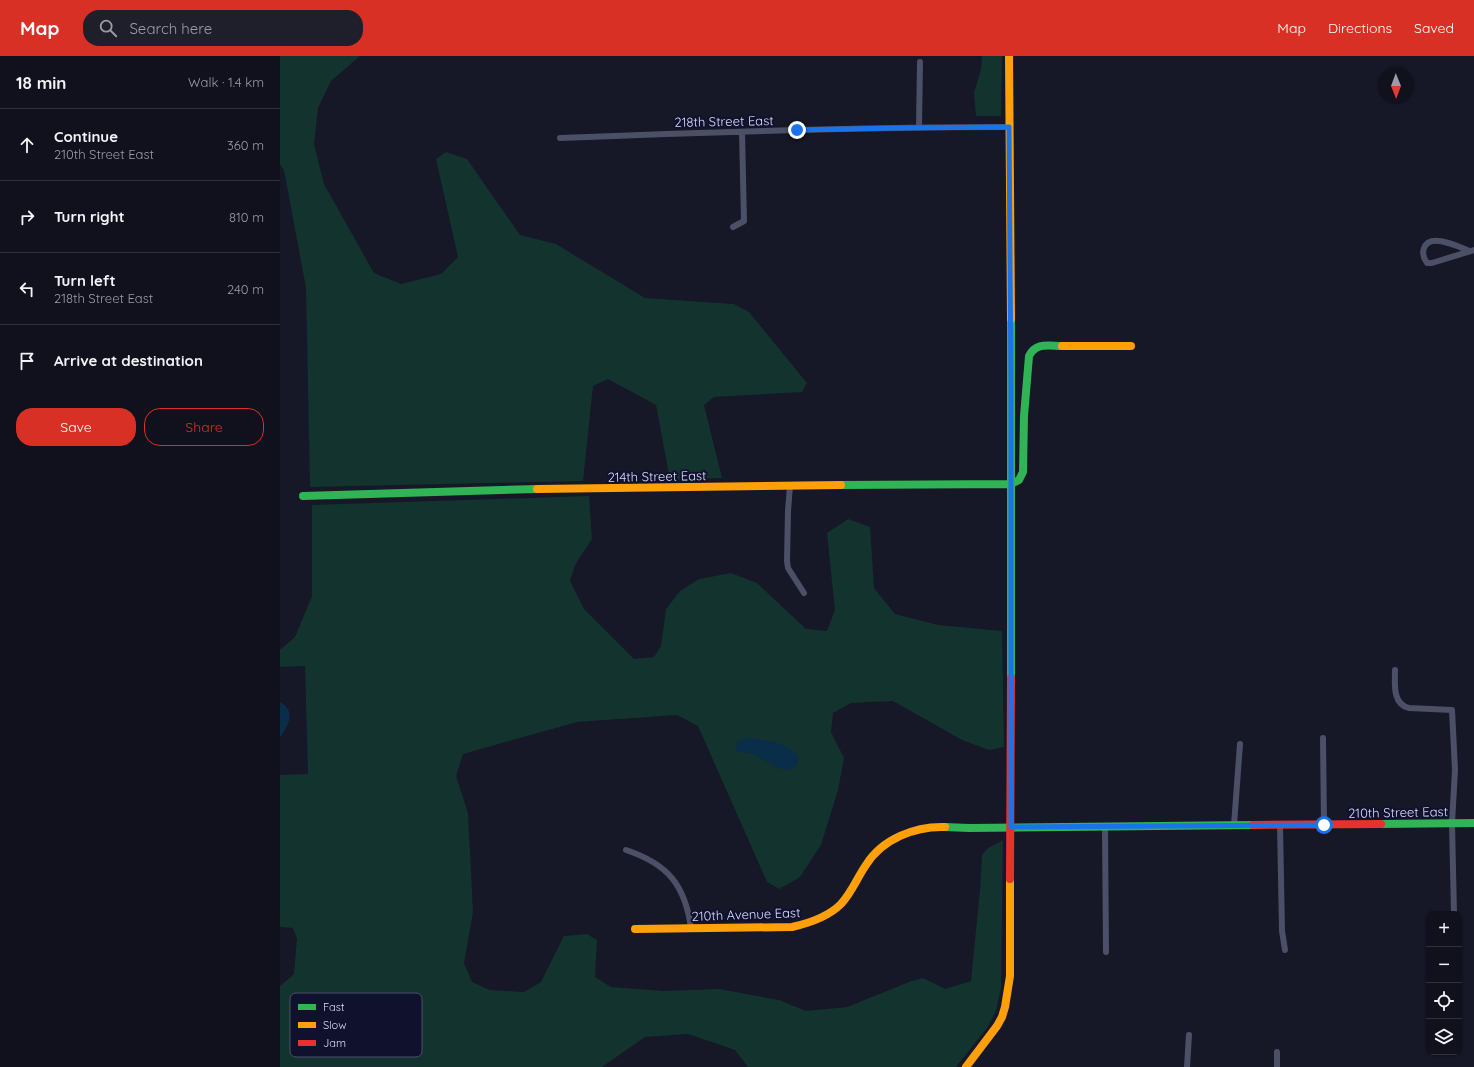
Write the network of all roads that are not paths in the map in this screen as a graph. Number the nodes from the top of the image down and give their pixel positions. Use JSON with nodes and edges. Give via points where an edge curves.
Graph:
{"nodes":[{"id":1,"x":1009,"y":56,"type":"edge"},
{"id":2,"x":920,"y":62,"type":"dead end"},
{"id":3,"x":919,"y":127,"type":"junction"},
{"id":4,"x":1009,"y":127,"type":"junction"},
{"id":5,"x":742,"y":132,"type":"junction"},
{"id":6,"x":560,"y":138,"type":"dead end"},
{"id":7,"x":733,"y":227,"type":"dead end"},
{"id":8,"x":1472,"y":250,"type":"edge"},
{"id":9,"x":1131,"y":346,"type":"dead end"},
{"id":10,"x":1011,"y":484,"type":"junction"},
{"id":11,"x":790,"y":486,"type":"junction"},
{"id":12,"x":303,"y":496,"type":"dead end"},
{"id":13,"x":804,"y":594,"type":"dead end"},
{"id":14,"x":1395,"y":670,"type":"dead end"},
{"id":15,"x":1324,"y":738,"type":"dead end"},
{"id":16,"x":1240,"y":744,"type":"dead end"},
{"id":17,"x":1474,"y":823,"type":"edge"},
{"id":18,"x":1452,"y":824,"type":"junction"},
{"id":19,"x":1234,"y":825,"type":"junction"},
{"id":20,"x":1280,"y":825,"type":"junction"},
{"id":21,"x":1324,"y":825,"type":"junction"},
{"id":22,"x":1011,"y":827,"type":"junction"},
{"id":23,"x":1105,"y":827,"type":"junction"},
{"id":24,"x":626,"y":850,"type":"dead end"},
{"id":25,"x":1454,"y":911,"type":"edge"},
{"id":26,"x":691,"y":928,"type":"junction"},
{"id":27,"x":635,"y":929,"type":"dead end"},
{"id":28,"x":1285,"y":950,"type":"dead end"},
{"id":29,"x":1106,"y":952,"type":"dead end"},
{"id":30,"x":1189,"y":1035,"type":"dead end"},
{"id":31,"x":1277,"y":1052,"type":"dead end"},
{"id":32,"x":966,"y":1067,"type":"edge"},
{"id":33,"x":1187,"y":1067,"type":"edge"},
{"id":34,"x":1277,"y":1067,"type":"edge"}],
"edges":[{"from":1,"to":4,"type":"street"},
{"from":2,"to":3,"type":"street"},
{"from":3,"to":4,"type":"street","name":"218th Street East"},
{"from":3,"to":5,"type":"street","name":"218th Street East"},
{"from":4,"to":10,"type":"street"},
{"from":5,"to":6,"type":"street","name":"218th Street East"},
{"from":5,"to":7,"type":"street","via":[[744,221]]},
{"from":8,"to":8,"type":"street","via":[[1438,240],[1431,241],[1425,246],[1423,255],[1427,263],[1432,263]]},
{"from":9,"to":10,"type":"street","via":[[1038,346],[1033,349],[1028,365],[1022,472],[1019,480]]},
{"from":10,"to":11,"type":"street","name":"214th Street East"},
{"from":10,"to":22,"type":"street"},
{"from":11,"to":12,"type":"street","name":"214th Street East"},
{"from":11,"to":13,"type":"street","via":[[787,561],[788,568]]},
{"from":14,"to":18,"type":"street","via":[[1397,697],[1403,706],[1452,710],[1455,772]]},
{"from":15,"to":21,"type":"street"},
{"from":16,"to":19,"type":"street"},
{"from":17,"to":18,"type":"street","name":"210th Street East"},
{"from":18,"to":21,"type":"street","name":"210th Street East"},
{"from":18,"to":25,"type":"street"},
{"from":19,"to":20,"type":"street","name":"210th Street East"},
{"from":19,"to":23,"type":"street","name":"210th Street East"},
{"from":20,"to":21,"type":"street","name":"210th Street East"},
{"from":20,"to":28,"type":"street"},
{"from":22,"to":23,"type":"street","name":"210th Street East"},
{"from":22,"to":26,"type":"street","name":"210th Avenue East","via":[[942,826],[922,828],[902,835],[869,861],[838,907],[827,915],[805,924],[792,927]]},
{"from":22,"to":32,"type":"street","via":[[1010,976],[1005,1007],[997,1026]]},
{"from":23,"to":29,"type":"street"},
{"from":24,"to":26,"type":"street","via":[[655,863],[674,880],[685,899]]},
{"from":26,"to":27,"type":"street","name":"210th Avenue East"},
{"from":30,"to":33,"type":"street"},
{"from":31,"to":34,"type":"street"}]}
